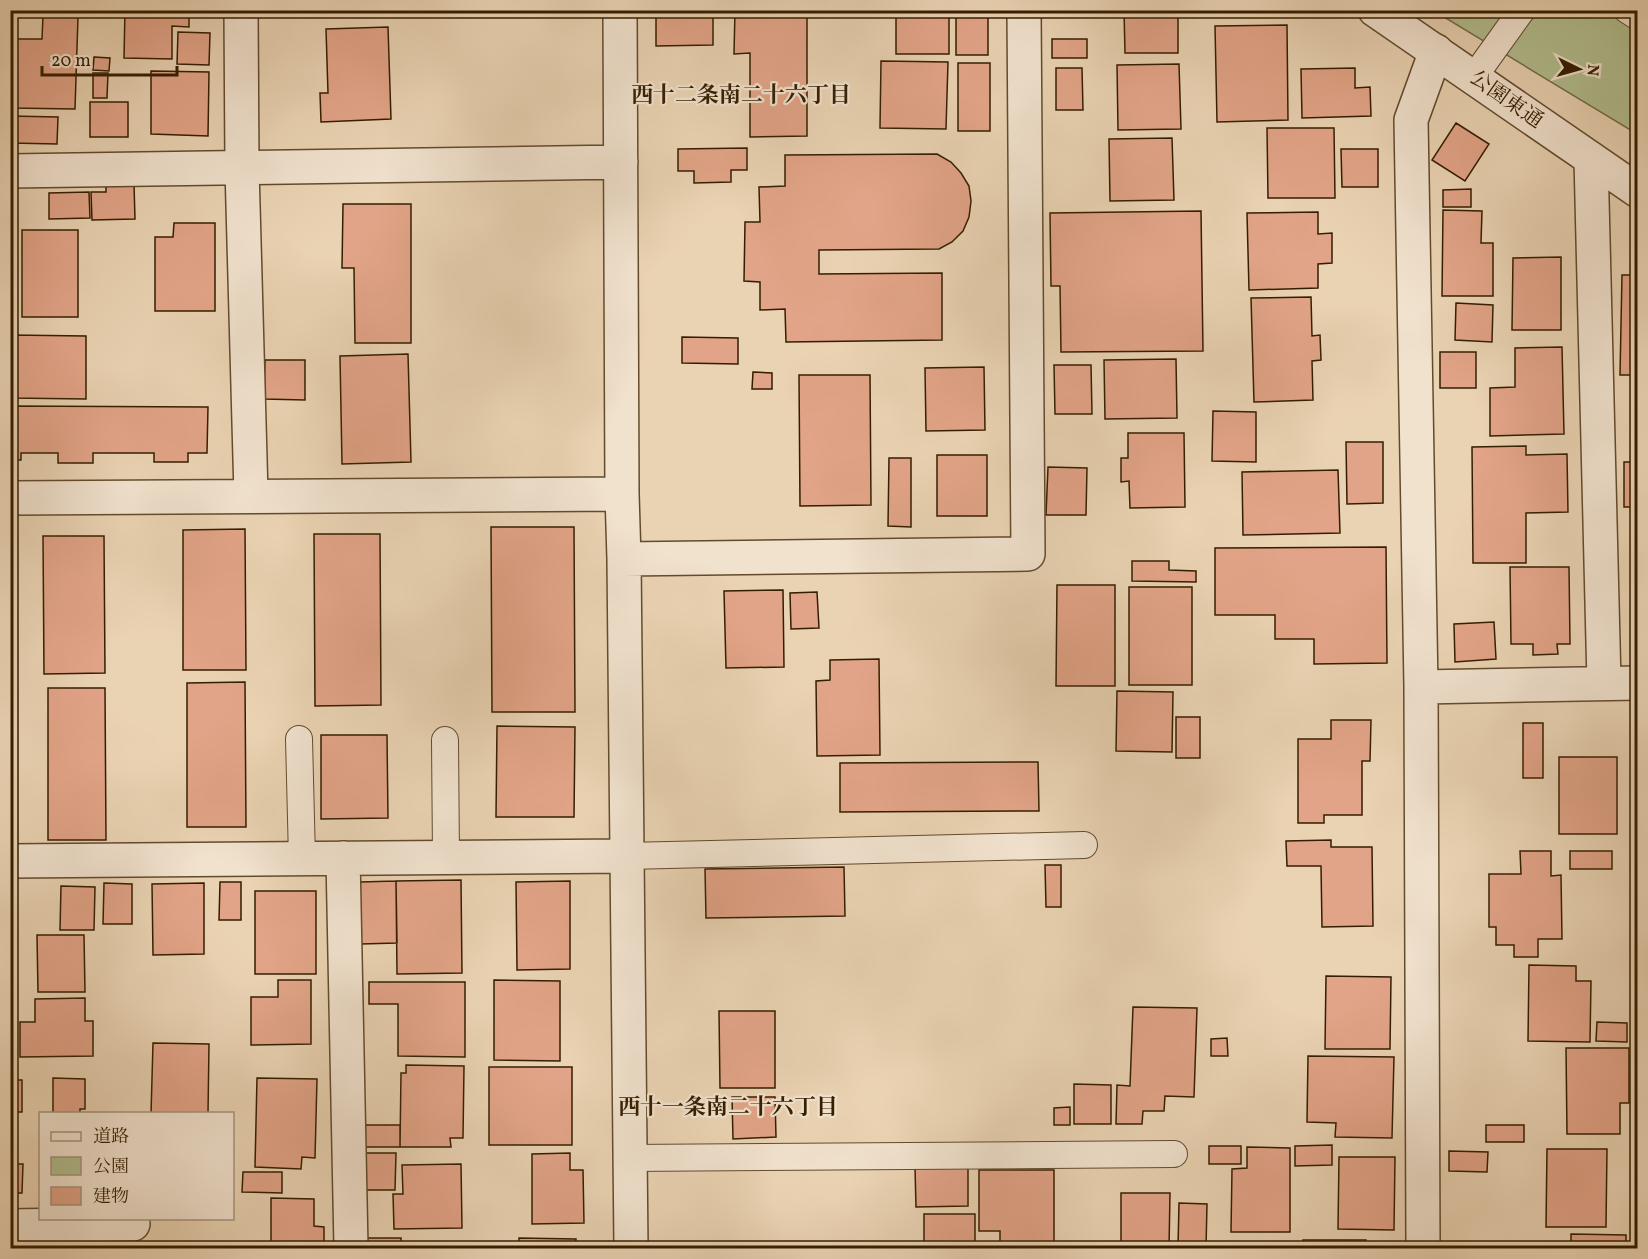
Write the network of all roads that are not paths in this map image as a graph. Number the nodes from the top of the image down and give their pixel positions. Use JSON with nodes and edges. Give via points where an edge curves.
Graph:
{"nodes":[{"id":1,"x":241,"y":10,"type":"edge"},
{"id":2,"x":620,"y":10,"type":"edge"},
{"id":3,"x":1024,"y":10,"type":"edge"},
{"id":4,"x":1375,"y":10,"type":"edge"},
{"id":5,"x":1522,"y":10,"type":"edge"},
{"id":6,"x":1627,"y":10,"type":"edge"},
{"id":7,"x":1638,"y":17,"type":"edge"},
{"id":8,"x":1436,"y":51,"type":"junction"},
{"id":9,"x":1474,"y":77,"type":"junction"},
{"id":10,"x":1591,"y":159,"type":"junction"},
{"id":11,"x":621,"y":162,"type":"junction"},
{"id":12,"x":242,"y":169,"type":"junction"},
{"id":13,"x":10,"y":171,"type":"edge"},
{"id":14,"x":1638,"y":191,"type":"edge"},
{"id":15,"x":622,"y":494,"type":"junction"},
{"id":16,"x":251,"y":495,"type":"junction"},
{"id":17,"x":10,"y":498,"type":"edge"},
{"id":18,"x":624,"y":559,"type":"junction"},
{"id":19,"x":1604,"y":683,"type":"junction"},
{"id":20,"x":1638,"y":683,"type":"edge"},
{"id":21,"x":1421,"y":687,"type":"junction"},
{"id":22,"x":299,"y":739,"type":"dead end"},
{"id":23,"x":445,"y":740,"type":"dead end"},
{"id":24,"x":1084,"y":845,"type":"dead end"},
{"id":25,"x":626,"y":856,"type":"junction"},
{"id":26,"x":447,"y":857,"type":"junction"},
{"id":27,"x":302,"y":858,"type":"junction"},
{"id":28,"x":343,"y":858,"type":"junction"},
{"id":29,"x":10,"y":861,"type":"edge"},
{"id":30,"x":1174,"y":1154,"type":"dead end"},
{"id":31,"x":630,"y":1158,"type":"junction"},
{"id":32,"x":133,"y":1224,"type":"dead end"},
{"id":33,"x":10,"y":1226,"type":"edge"},
{"id":34,"x":351,"y":1248,"type":"edge"},
{"id":35,"x":631,"y":1248,"type":"edge"},
{"id":36,"x":1423,"y":1248,"type":"edge"}],
"edges":[{"from":1,"to":12,"type":"street"},
{"from":2,"to":11,"type":"street"},
{"from":3,"to":18,"type":"street","via":[[1028,554]]},
{"from":4,"to":8,"type":"street","name":"公園東通"},
{"from":5,"to":9,"type":"lane"},
{"from":6,"to":7,"type":"lane"},
{"from":8,"to":9,"type":"street","name":"公園東通"},
{"from":8,"to":21,"type":"street","via":[[1411,120]]},
{"from":9,"to":10,"type":"street","name":"公園東通"},
{"from":10,"to":14,"type":"street","name":"公園東通"},
{"from":10,"to":19,"type":"street"},
{"from":11,"to":12,"type":"street"},
{"from":11,"to":15,"type":"street"},
{"from":12,"to":13,"type":"street"},
{"from":12,"to":16,"type":"street"},
{"from":15,"to":16,"type":"street"},
{"from":15,"to":18,"type":"street"},
{"from":16,"to":17,"type":"street"},
{"from":18,"to":25,"type":"street"},
{"from":19,"to":20,"type":"street"},
{"from":19,"to":21,"type":"street"},
{"from":21,"to":36,"type":"street"},
{"from":22,"to":27,"type":"lane"},
{"from":23,"to":26,"type":"lane"},
{"from":24,"to":25,"type":"lane"},
{"from":25,"to":26,"type":"street"},
{"from":25,"to":31,"type":"street"},
{"from":26,"to":28,"type":"street"},
{"from":27,"to":28,"type":"street"},
{"from":27,"to":29,"type":"street"},
{"from":28,"to":34,"type":"street"},
{"from":30,"to":31,"type":"lane"},
{"from":31,"to":35,"type":"street"},
{"from":32,"to":33,"type":"street"}]}
